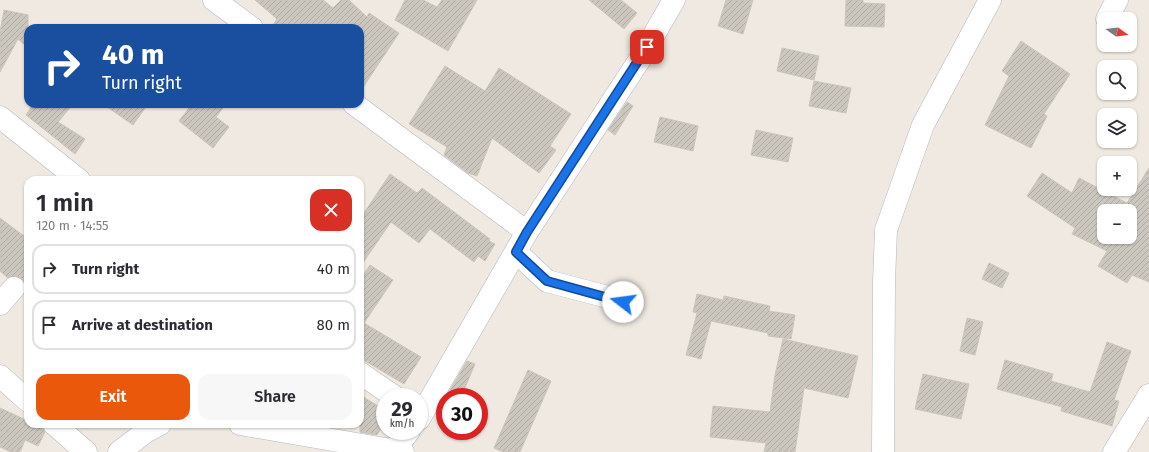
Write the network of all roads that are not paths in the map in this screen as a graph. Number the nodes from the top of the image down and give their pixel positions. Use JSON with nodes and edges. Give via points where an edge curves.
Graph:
{"nodes":[{"id":1,"x":214,"y":0,"type":"edge"},
{"id":2,"x":674,"y":0,"type":"edge"},
{"id":3,"x":990,"y":0,"type":"edge"},
{"id":4,"x":1117,"y":0,"type":"edge"},
{"id":5,"x":1111,"y":12,"type":"edge"},
{"id":6,"x":247,"y":24,"type":"edge"},
{"id":7,"x":359,"y":108,"type":"edge"},
{"id":8,"x":0,"y":117,"type":"edge"},
{"id":9,"x":74,"y":176,"type":"edge"},
{"id":10,"x":527,"y":232,"type":"junction"},
{"id":11,"x":516,"y":252,"type":"junction"},
{"id":12,"x":14,"y":288,"type":"dead end"},
{"id":13,"x":623,"y":302,"type":"dead end"},
{"id":14,"x":0,"y":304,"type":"edge"},
{"id":15,"x":0,"y":376,"type":"edge"},
{"id":16,"x":364,"y":376,"type":"edge"},
{"id":17,"x":382,"y":388,"type":"edge"},
{"id":18,"x":1149,"y":395,"type":"edge"},
{"id":19,"x":24,"y":397,"type":"edge"},
{"id":20,"x":428,"y":400,"type":"edge"},
{"id":21,"x":59,"y":428,"type":"edge"},
{"id":22,"x":153,"y":428,"type":"edge"},
{"id":23,"x":263,"y":428,"type":"edge"},
{"id":24,"x":405,"y":440,"type":"edge"},
{"id":25,"x":398,"y":451,"type":"edge"},
{"id":26,"x":86,"y":452,"type":"edge"},
{"id":27,"x":119,"y":452,"type":"edge"},
{"id":28,"x":883,"y":452,"type":"edge"},
{"id":29,"x":1114,"y":452,"type":"edge"}],
"edges":[{"from":1,"to":6,"type":"street"},
{"from":2,"to":10,"type":"street","via":[[640,59]]},
{"from":3,"to":28,"type":"street","via":[[923,125],[886,230]]},
{"from":4,"to":5,"type":"street"},
{"from":7,"to":10,"type":"street"},
{"from":8,"to":9,"type":"street"},
{"from":10,"to":11,"type":"street"},
{"from":11,"to":13,"type":"street","via":[[547,281]]},
{"from":11,"to":20,"type":"street"},
{"from":12,"to":14,"type":"street"},
{"from":15,"to":19,"type":"street"},
{"from":16,"to":17,"type":"street"},
{"from":18,"to":29,"type":"street"},
{"from":21,"to":26,"type":"street"},
{"from":22,"to":27,"type":"street"},
{"from":23,"to":25,"type":"street"},
{"from":24,"to":25,"type":"street"}]}
